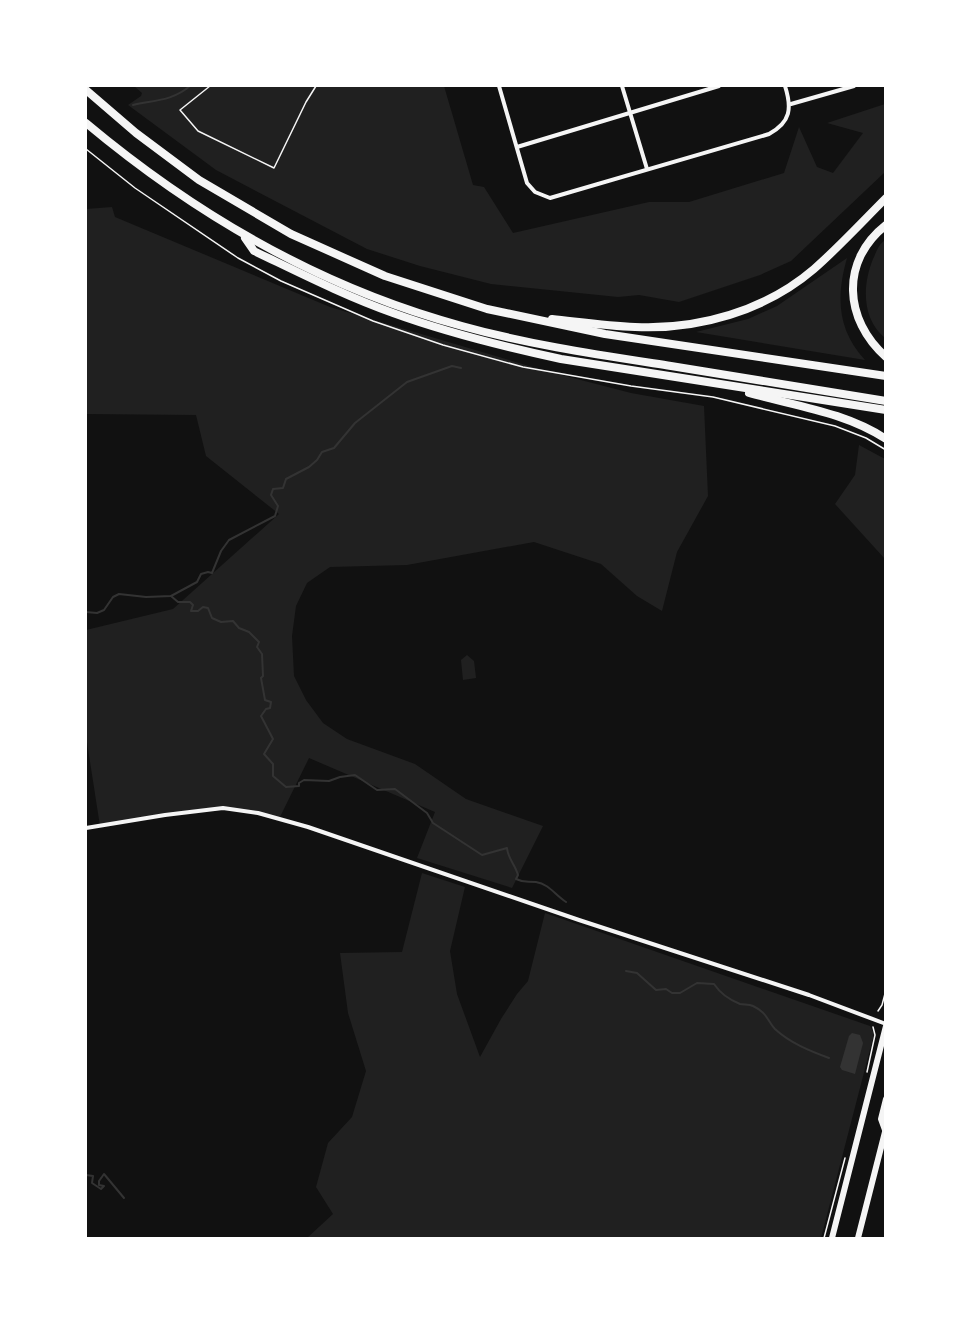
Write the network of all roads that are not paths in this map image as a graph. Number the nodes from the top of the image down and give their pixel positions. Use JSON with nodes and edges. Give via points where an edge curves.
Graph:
{"nodes":[{"id":1,"x":499,"y":86,"type":"edge"},
{"id":2,"x":622,"y":86,"type":"edge"},
{"id":3,"x":719,"y":86,"type":"edge"},
{"id":4,"x":785,"y":86,"type":"edge"},
{"id":5,"x":854,"y":86,"type":"edge"},
{"id":6,"x":86,"y":90,"type":"edge"},
{"id":7,"x":791,"y":104,"type":"junction"},
{"id":8,"x":631,"y":112,"type":"junction"},
{"id":9,"x":86,"y":123,"type":"edge"},
{"id":10,"x":517,"y":147,"type":"junction"},
{"id":11,"x":647,"y":169,"type":"junction"},
{"id":12,"x":885,"y":198,"type":"edge"},
{"id":13,"x":885,"y":225,"type":"edge"},
{"id":14,"x":242,"y":235,"type":"junction"},
{"id":15,"x":514,"y":315,"type":"junction"},
{"id":16,"x":885,"y":357,"type":"edge"},
{"id":17,"x":885,"y":376,"type":"edge"},
{"id":18,"x":719,"y":384,"type":"junction"},
{"id":19,"x":885,"y":401,"type":"edge"},
{"id":20,"x":885,"y":410,"type":"edge"},
{"id":21,"x":885,"y":439,"type":"edge"},
{"id":22,"x":86,"y":828,"type":"edge"},
{"id":23,"x":885,"y":1025,"type":"edge"},
{"id":24,"x":885,"y":1099,"type":"edge"},
{"id":25,"x":885,"y":1129,"type":"edge"},
{"id":26,"x":832,"y":1239,"type":"edge"},
{"id":27,"x":858,"y":1239,"type":"edge"}],
"edges":[{"from":1,"to":10,"type":"street"},
{"from":2,"to":8,"type":"street"},
{"from":3,"to":8,"type":"street"},
{"from":4,"to":7,"type":"street"},
{"from":5,"to":7,"type":"street"},
{"from":6,"to":15,"type":"highway","via":[[136,134],[200,180],[291,234],[385,276]]},
{"from":7,"to":11,"type":"street","via":[[784,122],[769,134]]},
{"from":8,"to":10,"type":"street"},
{"from":8,"to":11,"type":"street"},
{"from":9,"to":14,"type":"highway","via":[[132,162]]},
{"from":10,"to":11,"type":"street","via":[[527,183],[535,192],[550,198]]},
{"from":12,"to":15,"type":"highway","via":[[805,275],[747,309],[710,321],[636,327]]},
{"from":13,"to":16,"type":"highway","via":[[859,258],[852,288],[853,305],[865,334]]},
{"from":14,"to":18,"type":"highway","via":[[254,250],[315,281],[441,329],[561,359]]},
{"from":14,"to":19,"type":"highway","via":[[332,279],[471,328],[572,350]]},
{"from":15,"to":17,"type":"highway","via":[[605,334]]},
{"from":18,"to":20,"type":"highway"},
{"from":18,"to":21,"type":"highway","via":[[834,415],[868,427]]},
{"from":22,"to":23,"type":"street","via":[[223,808],[251,811],[809,995]]},
{"from":23,"to":26,"type":"main road"},
{"from":24,"to":25,"type":"main road","via":[[881,1119]]},
{"from":25,"to":27,"type":"main road"}]}
